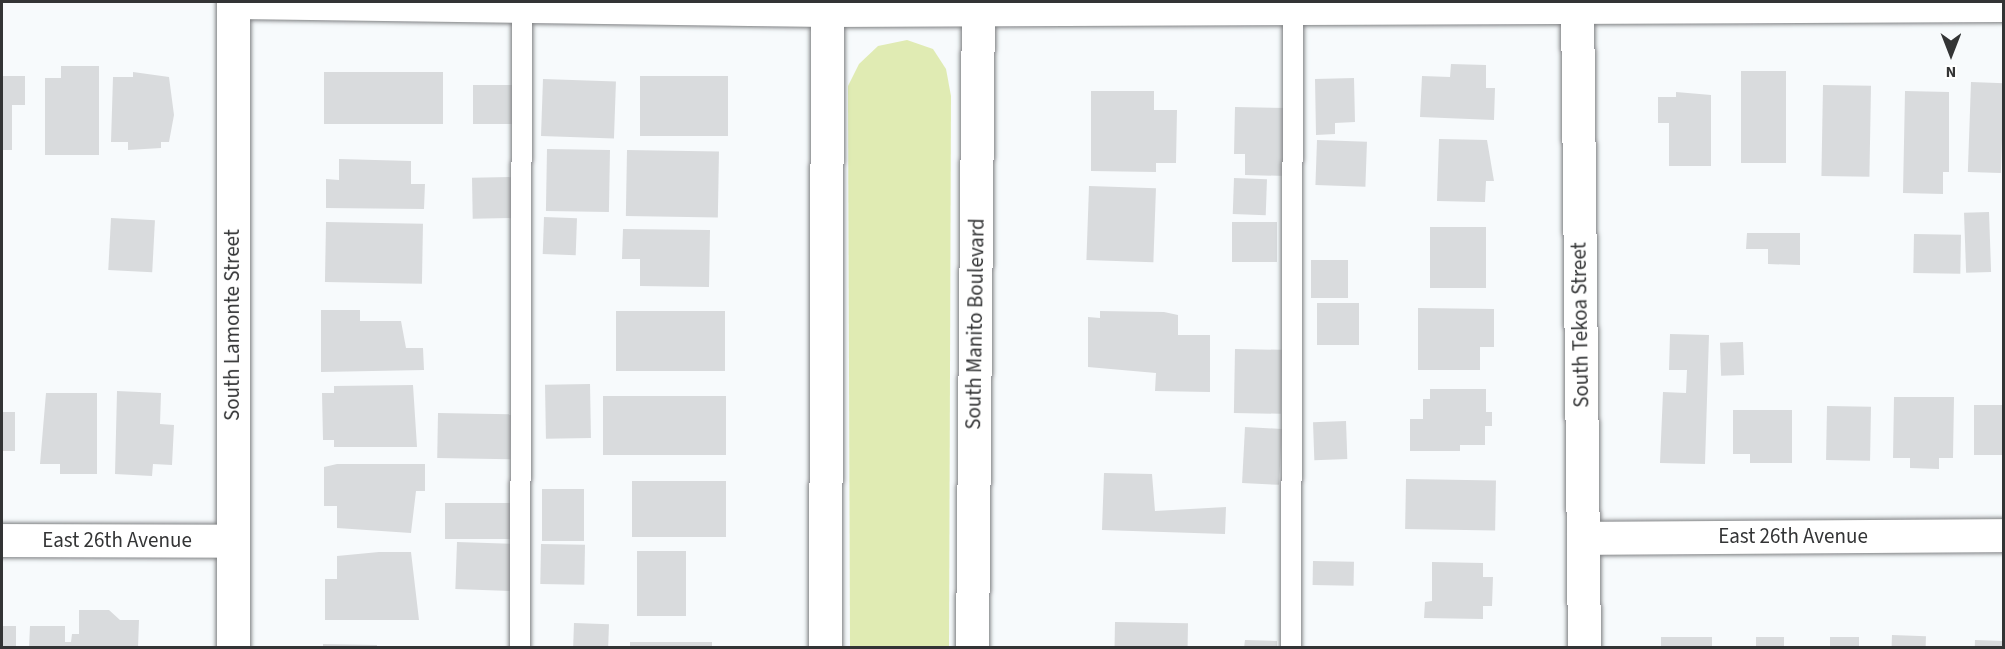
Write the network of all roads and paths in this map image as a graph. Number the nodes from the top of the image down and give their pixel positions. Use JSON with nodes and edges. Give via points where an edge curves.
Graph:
{"nodes":[{"id":1,"x":235,"y":2,"type":"edge"},
{"id":2,"x":1577,"y":3,"type":"edge"},
{"id":3,"x":522,"y":4,"type":"edge"},
{"id":4,"x":1293,"y":4,"type":"edge"},
{"id":5,"x":2004,"y":5,"type":"edge"},
{"id":6,"x":827,"y":6,"type":"edge"},
{"id":7,"x":978,"y":6,"type":"edge"},
{"id":8,"x":2004,"y":535,"type":"edge"},
{"id":9,"x":1583,"y":538,"type":"junction"},
{"id":10,"x":2,"y":540,"type":"edge"},
{"id":11,"x":232,"y":541,"type":"junction"},
{"id":12,"x":233,"y":648,"type":"edge"},
{"id":13,"x":520,"y":648,"type":"edge"},
{"id":14,"x":825,"y":648,"type":"edge"},
{"id":15,"x":972,"y":648,"type":"edge"},
{"id":16,"x":1291,"y":648,"type":"edge"},
{"id":17,"x":1584,"y":648,"type":"edge"}],
"edges":[{"from":1,"to":3,"type":"street"},
{"from":1,"to":11,"type":"street","name":"South Lamonte Street"},
{"from":2,"to":4,"type":"street"},
{"from":2,"to":5,"type":"street"},
{"from":2,"to":9,"type":"street","name":"South Tekoa Street"},
{"from":3,"to":6,"type":"street"},
{"from":3,"to":13,"type":"lane"},
{"from":4,"to":7,"type":"street"},
{"from":4,"to":16,"type":"lane"},
{"from":6,"to":7,"type":"street"},
{"from":6,"to":14,"type":"street"},
{"from":7,"to":15,"type":"street","name":"South Manito Boulevard"},
{"from":8,"to":9,"type":"street","name":"East 26th Avenue"},
{"from":9,"to":17,"type":"street","name":"South Tekoa Street"},
{"from":10,"to":11,"type":"street","name":"East 26th Avenue"},
{"from":11,"to":12,"type":"street","name":"South Lamonte Street"}]}
